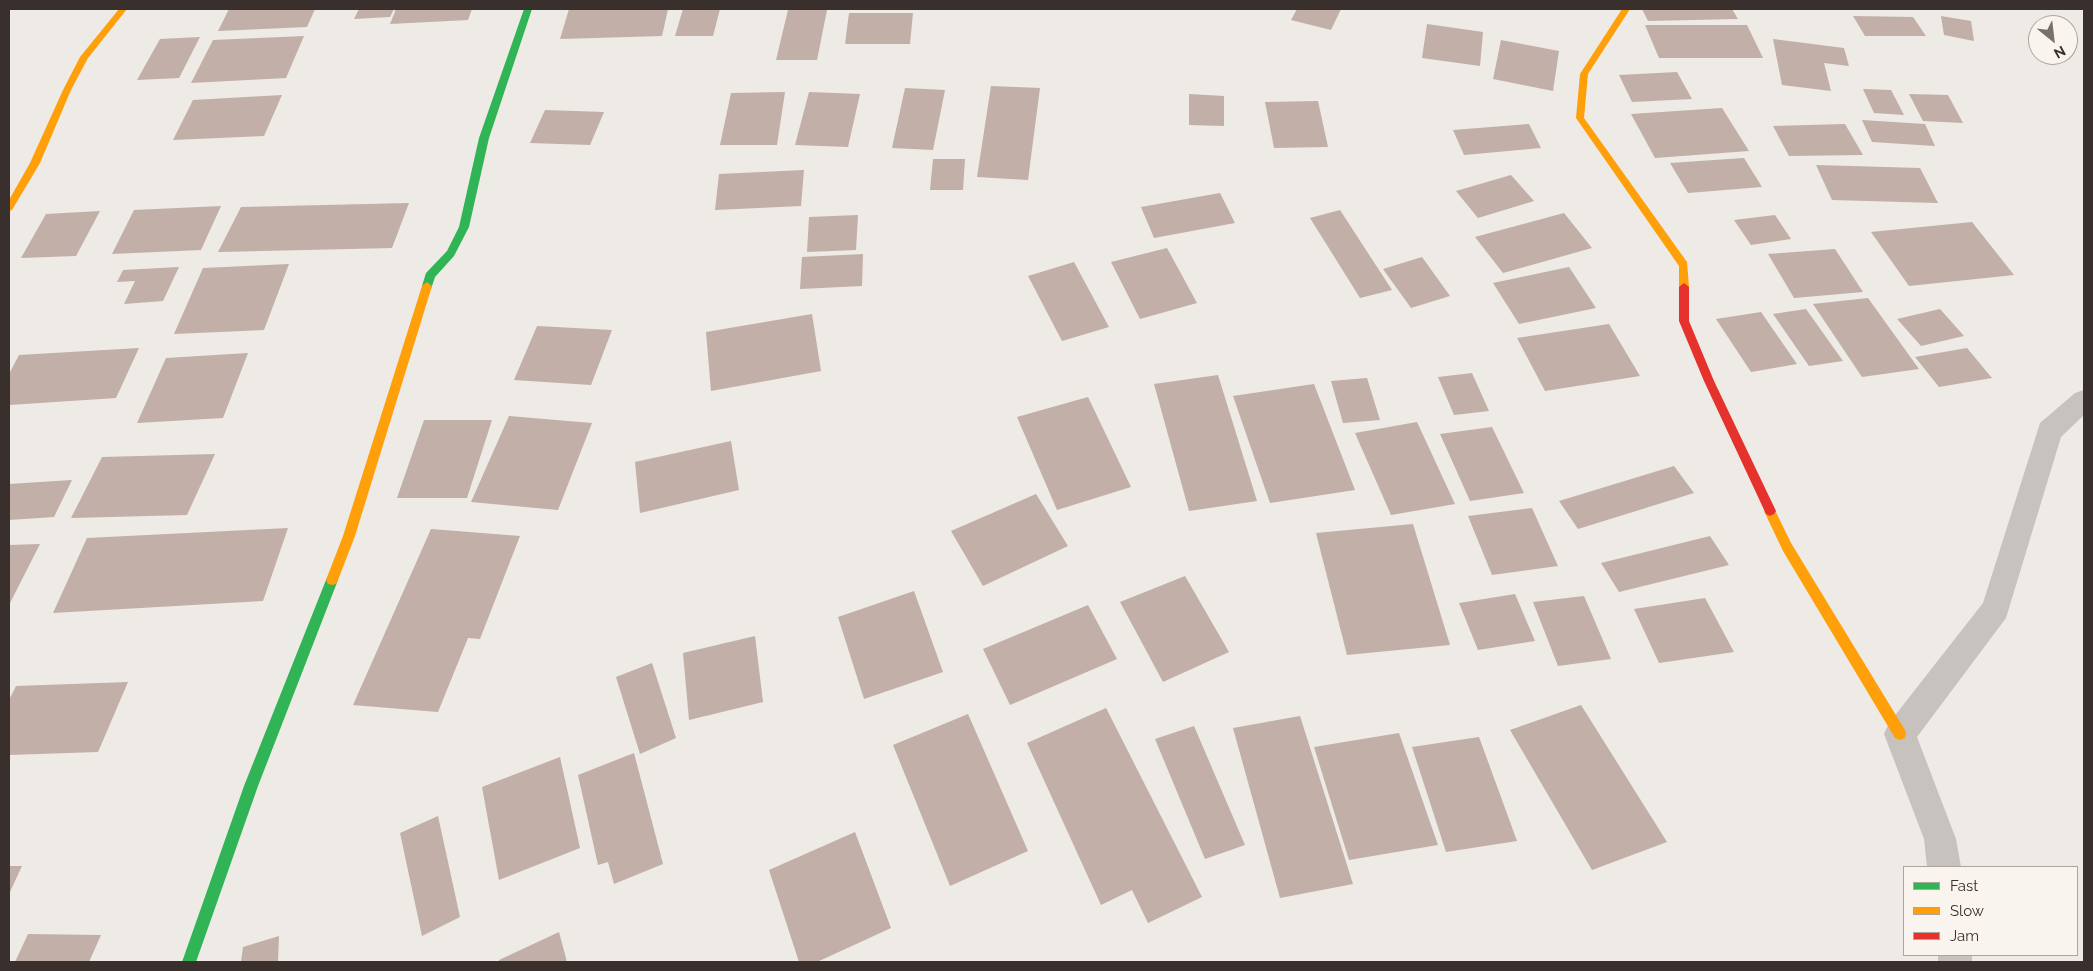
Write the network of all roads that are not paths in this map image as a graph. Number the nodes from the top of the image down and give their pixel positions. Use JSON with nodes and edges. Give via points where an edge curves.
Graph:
{"nodes":[{"id":1,"x":123,"y":9,"type":"edge"},
{"id":2,"x":528,"y":9,"type":"edge"},
{"id":3,"x":1626,"y":9,"type":"edge"},
{"id":4,"x":9,"y":208,"type":"edge"},
{"id":5,"x":2084,"y":400,"type":"edge"},
{"id":6,"x":1900,"y":734,"type":"junction"},
{"id":7,"x":1944,"y":866,"type":"edge"},
{"id":8,"x":188,"y":962,"type":"edge"}],
"edges":[{"from":1,"to":4,"type":"street","via":[[84,58]]},
{"from":2,"to":8,"type":"street","via":[[484,138],[464,227],[451,253],[430,276],[349,536],[251,786]]},
{"from":3,"to":6,"type":"street","via":[[1584,74],[1580,118],[1684,265],[1684,321],[1709,381],[1788,547]]},
{"from":5,"to":6,"type":"street","via":[[2049,431],[1996,609]]},
{"from":6,"to":7,"type":"street","via":[[1940,839]]}]}
